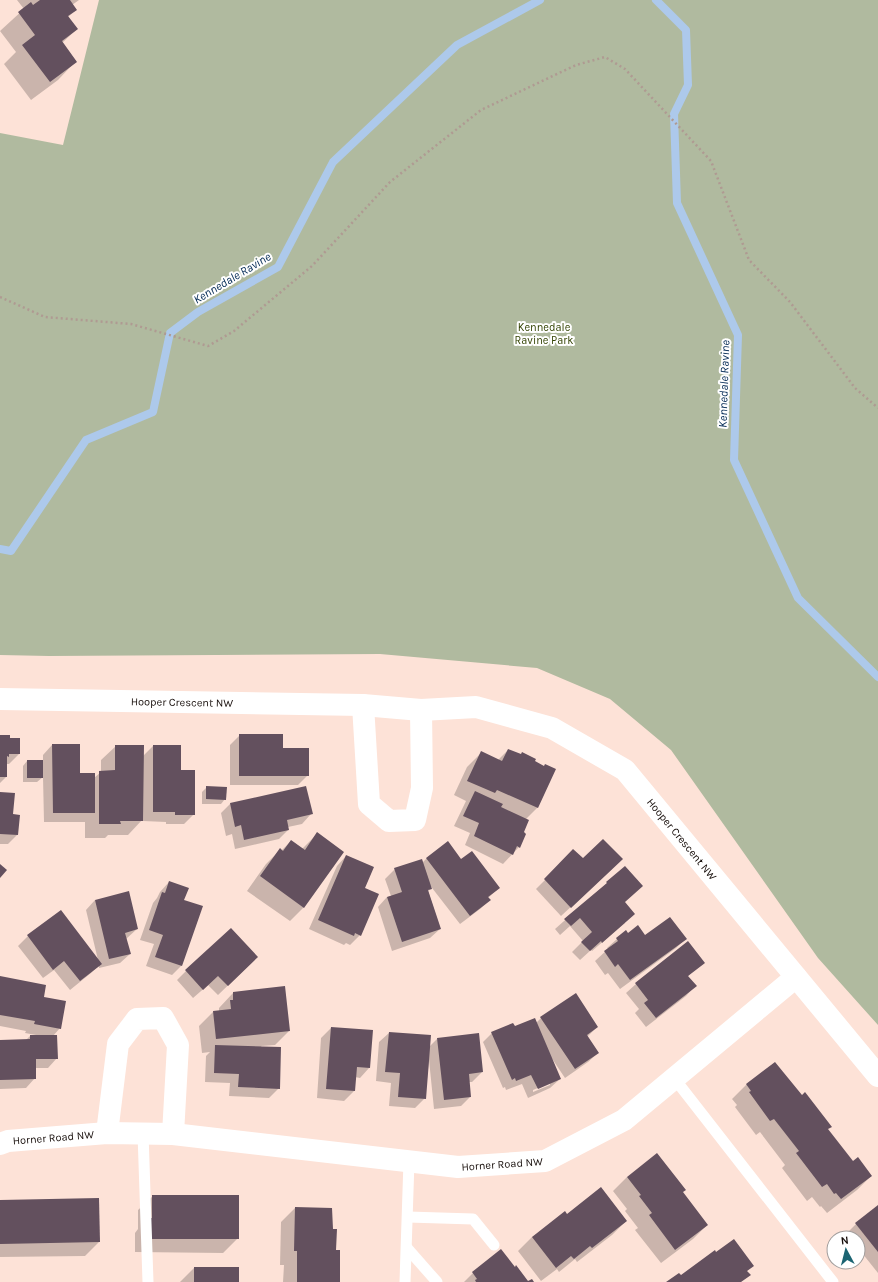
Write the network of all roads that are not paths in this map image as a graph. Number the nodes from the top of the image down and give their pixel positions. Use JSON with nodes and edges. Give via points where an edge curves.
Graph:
{"nodes":[{"id":1,"x":0,"y":699,"type":"edge"},
{"id":2,"x":363,"y":705,"type":"junction"},
{"id":3,"x":421,"y":710,"type":"junction"},
{"id":4,"x":796,"y":977,"type":"junction"},
{"id":5,"x":878,"y":1076,"type":"edge"},
{"id":6,"x":674,"y":1078,"type":"junction"},
{"id":7,"x":107,"y":1133,"type":"junction"},
{"id":8,"x":143,"y":1133,"type":"junction"},
{"id":9,"x":173,"y":1134,"type":"junction"},
{"id":10,"x":0,"y":1144,"type":"edge"},
{"id":11,"x":409,"y":1161,"type":"junction"},
{"id":12,"x":408,"y":1217,"type":"junction"},
{"id":13,"x":494,"y":1245,"type":"dead end"},
{"id":14,"x":407,"y":1248,"type":"junction"},
{"id":15,"x":827,"y":1280,"type":"edge"},
{"id":16,"x":148,"y":1282,"type":"edge"},
{"id":17,"x":405,"y":1282,"type":"edge"},
{"id":18,"x":437,"y":1282,"type":"edge"}],
"edges":[{"from":1,"to":2,"type":"street","name":"Hooper Crescent NW"},
{"from":2,"to":3,"type":"street","name":"Hooper Crescent NW"},
{"from":2,"to":3,"type":"street","via":[[369,804],[389,821],[415,820],[422,788]]},
{"from":3,"to":4,"type":"street","name":"Hooper Crescent NW","via":[[476,707],[552,728],[625,770]]},
{"from":4,"to":5,"type":"street","name":"Hooper Crescent NW"},
{"from":4,"to":6,"type":"street","name":"Horner Road NW"},
{"from":6,"to":11,"type":"street","name":"Horner Road NW","via":[[624,1120],[545,1161],[458,1167]]},
{"from":6,"to":15,"type":"lane"},
{"from":7,"to":8,"type":"street","name":"Horner Road NW"},
{"from":7,"to":9,"type":"street","name":"Horner Road NW","via":[[118,1044],[137,1019],[163,1018],[178,1045]]},
{"from":7,"to":10,"type":"street","name":"Horner Road NW","via":[[8,1140]]},
{"from":8,"to":9,"type":"street","name":"Horner Road NW"},
{"from":8,"to":16,"type":"lane"},
{"from":9,"to":11,"type":"street","name":"Horner Road NW"},
{"from":11,"to":12,"type":"lane"},
{"from":12,"to":13,"type":"lane","via":[[473,1219]]},
{"from":12,"to":14,"type":"lane"},
{"from":14,"to":17,"type":"lane"},
{"from":14,"to":18,"type":"lane"}]}
